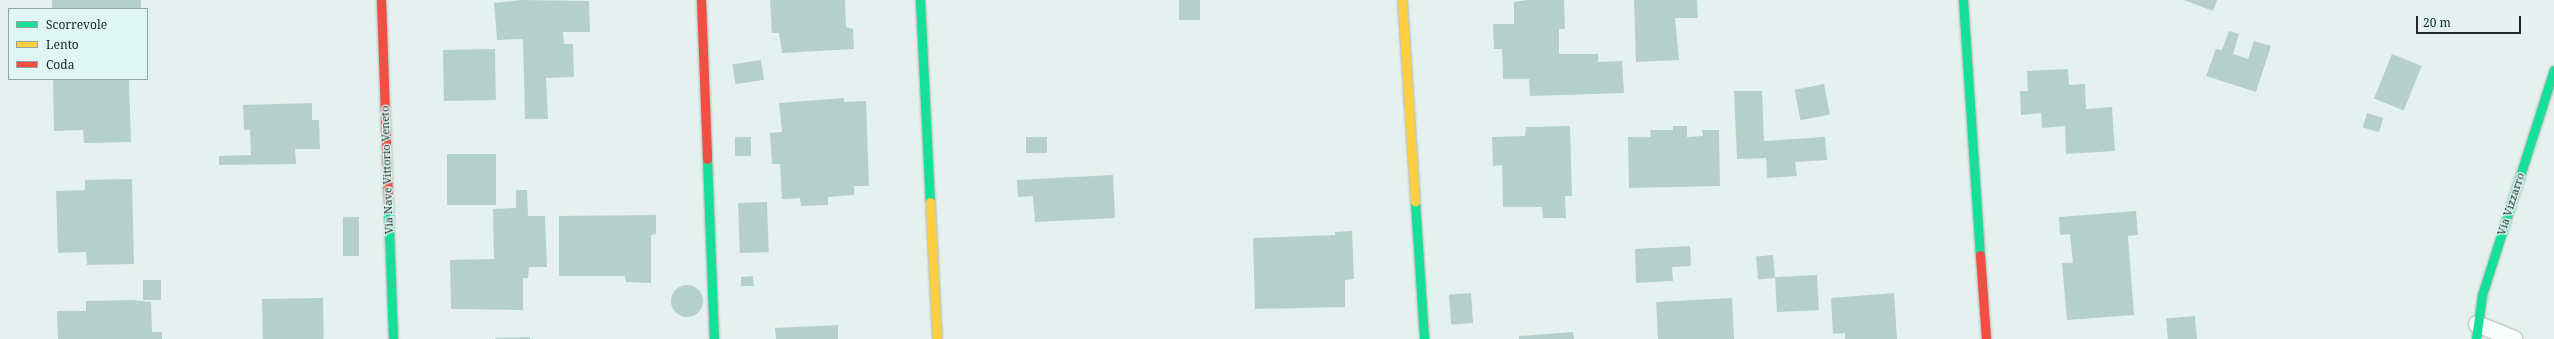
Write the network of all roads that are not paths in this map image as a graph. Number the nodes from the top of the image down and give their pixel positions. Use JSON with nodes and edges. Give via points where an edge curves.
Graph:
{"nodes":[{"id":1,"x":381,"y":0,"type":"edge"},
{"id":2,"x":701,"y":0,"type":"edge"},
{"id":3,"x":920,"y":0,"type":"edge"},
{"id":4,"x":1402,"y":0,"type":"edge"},
{"id":5,"x":1963,"y":0,"type":"edge"},
{"id":6,"x":2554,"y":70,"type":"edge"},
{"id":7,"x":2477,"y":332,"type":"edge"},
{"id":8,"x":393,"y":339,"type":"edge"},
{"id":9,"x":714,"y":339,"type":"edge"},
{"id":10,"x":936,"y":339,"type":"edge"},
{"id":11,"x":1424,"y":339,"type":"edge"},
{"id":12,"x":1986,"y":339,"type":"edge"},
{"id":13,"x":2514,"y":339,"type":"edge"}],
"edges":[{"from":1,"to":8,"type":"street","name":"Via Nave Vittorio Veneto"},
{"from":2,"to":9,"type":"street"},
{"from":3,"to":10,"type":"street"},
{"from":4,"to":11,"type":"street"},
{"from":5,"to":12,"type":"street"},
{"from":6,"to":7,"type":"street","name":"Via Vizzarro","via":[[2482,295]]},
{"from":7,"to":13,"type":"lane"}]}
